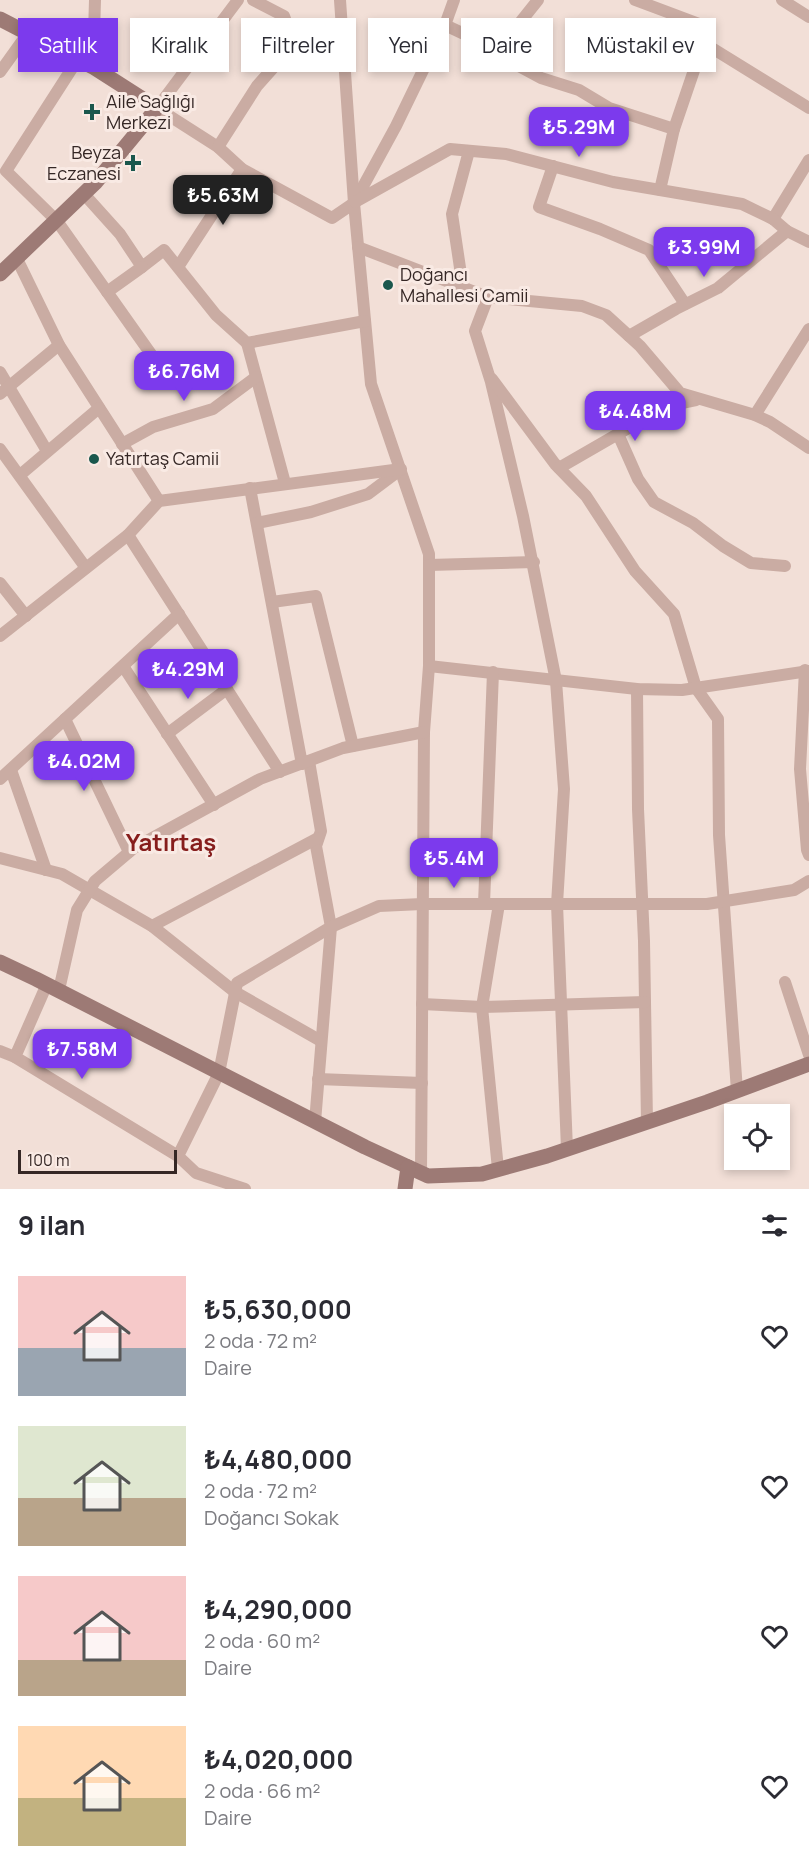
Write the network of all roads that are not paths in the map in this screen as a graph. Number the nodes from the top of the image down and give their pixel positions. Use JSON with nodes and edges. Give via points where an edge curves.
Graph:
{"nodes":[{"id":1,"x":95,"y":0,"type":"edge"},
{"id":2,"x":238,"y":0,"type":"edge"},
{"id":3,"x":253,"y":0,"type":"edge"},
{"id":4,"x":339,"y":0,"type":"edge"},
{"id":5,"x":454,"y":0,"type":"edge"},
{"id":6,"x":538,"y":0,"type":"edge"},
{"id":7,"x":635,"y":0,"type":"edge"},
{"id":8,"x":782,"y":0,"type":"edge"},
{"id":9,"x":809,"y":17,"type":"edge"},
{"id":10,"x":94,"y":18,"type":"edge"},
{"id":11,"x":448,"y":18,"type":"edge"},
{"id":12,"x":524,"y":18,"type":"edge"},
{"id":13,"x":683,"y":18,"type":"edge"},
{"id":14,"x":0,"y":19,"type":"edge"},
{"id":15,"x":18,"y":28,"type":"edge"},
{"id":16,"x":18,"y":47,"type":"edge"},
{"id":17,"x":716,"y":51,"type":"edge"},
{"id":18,"x":0,"y":72,"type":"edge"},
{"id":19,"x":70,"y":72,"type":"edge"},
{"id":20,"x":101,"y":72,"type":"edge"},
{"id":21,"x":422,"y":72,"type":"edge"},
{"id":22,"x":529,"y":72,"type":"edge"},
{"id":23,"x":693,"y":72,"type":"edge"},
{"id":24,"x":157,"y":108,"type":"junction"},
{"id":25,"x":809,"y":108,"type":"edge"},
{"id":26,"x":674,"y":129,"type":"junction"},
{"id":27,"x":218,"y":147,"type":"junction"},
{"id":28,"x":469,"y":151,"type":"junction"},
{"id":29,"x":809,"y":160,"type":"edge"},
{"id":30,"x":553,"y":166,"type":"junction"},
{"id":31,"x":242,"y":169,"type":"junction"},
{"id":32,"x":660,"y":190,"type":"junction"},
{"id":33,"x":84,"y":194,"type":"junction"},
{"id":34,"x":354,"y":203,"type":"junction"},
{"id":35,"x":773,"y":219,"type":"junction"},
{"id":36,"x":57,"y":221,"type":"junction"},
{"id":37,"x":787,"y":231,"type":"junction"},
{"id":38,"x":809,"y":242,"type":"edge"},
{"id":39,"x":358,"y":247,"type":"junction"},
{"id":40,"x":17,"y":260,"type":"junction"},
{"id":41,"x":142,"y":267,"type":"junction"},
{"id":42,"x":178,"y":267,"type":"junction"},
{"id":43,"x":0,"y":274,"type":"edge"},
{"id":44,"x":463,"y":288,"type":"junction"},
{"id":45,"x":107,"y":292,"type":"junction"},
{"id":46,"x":488,"y":297,"type":"junction"},
{"id":47,"x":685,"y":304,"type":"junction"},
{"id":48,"x":365,"y":321,"type":"junction"},
{"id":49,"x":809,"y":329,"type":"edge"},
{"id":50,"x":629,"y":336,"type":"junction"},
{"id":51,"x":247,"y":343,"type":"junction"},
{"id":52,"x":59,"y":345,"type":"junction"},
{"id":53,"x":0,"y":372,"type":"edge"},
{"id":54,"x":488,"y":373,"type":"junction"},
{"id":55,"x":256,"y":377,"type":"junction"},
{"id":56,"x":170,"y":381,"type":"dead end"},
{"id":57,"x":5,"y":390,"type":"edge"},
{"id":58,"x":700,"y":399,"type":"junction"},
{"id":59,"x":99,"y":408,"type":"junction"},
{"id":60,"x":755,"y":415,"type":"junction"},
{"id":61,"x":618,"y":434,"type":"junction"},
{"id":62,"x":122,"y":444,"type":"junction"},
{"id":63,"x":809,"y":447,"type":"edge"},
{"id":64,"x":0,"y":449,"type":"edge"},
{"id":65,"x":47,"y":451,"type":"junction"},
{"id":66,"x":559,"y":468,"type":"junction"},
{"id":67,"x":401,"y":469,"type":"junction"},
{"id":68,"x":20,"y":475,"type":"junction"},
{"id":69,"x":285,"y":483,"type":"junction"},
{"id":70,"x":250,"y":488,"type":"junction"},
{"id":71,"x":159,"y":501,"type":"junction"},
{"id":72,"x":257,"y":523,"type":"junction"},
{"id":73,"x":128,"y":535,"type":"junction"},
{"id":74,"x":534,"y":562,"type":"junction"},
{"id":75,"x":429,"y":565,"type":"junction"},
{"id":76,"x":784,"y":566,"type":"dead end"},
{"id":77,"x":86,"y":568,"type":"junction"},
{"id":78,"x":0,"y":583,"type":"edge"},
{"id":79,"x":272,"y":602,"type":"junction"},
{"id":80,"x":179,"y":614,"type":"junction"},
{"id":81,"x":26,"y":616,"type":"junction"},
{"id":82,"x":0,"y":636,"type":"edge"},
{"id":83,"x":123,"y":666,"type":"junction"},
{"id":84,"x":429,"y":666,"type":"junction"},
{"id":85,"x":807,"y":671,"type":"edge"},
{"id":86,"x":493,"y":672,"type":"junction"},
{"id":87,"x":556,"y":681,"type":"junction"},
{"id":88,"x":696,"y":688,"type":"junction"},
{"id":89,"x":227,"y":689,"type":"junction"},
{"id":90,"x":638,"y":690,"type":"junction"},
{"id":91,"x":65,"y":719,"type":"junction"},
{"id":92,"x":424,"y":732,"type":"junction"},
{"id":93,"x":167,"y":734,"type":"junction"},
{"id":94,"x":353,"y":746,"type":"junction"},
{"id":95,"x":306,"y":762,"type":"junction"},
{"id":96,"x":11,"y":770,"type":"junction"},
{"id":97,"x":280,"y":772,"type":"junction"},
{"id":98,"x":0,"y":779,"type":"edge"},
{"id":99,"x":213,"y":805,"type":"junction"},
{"id":100,"x":318,"y":838,"type":"junction"},
{"id":101,"x":129,"y":852,"type":"junction"},
{"id":102,"x":809,"y":855,"type":"edge"},
{"id":103,"x":0,"y":858,"type":"edge"},
{"id":104,"x":46,"y":870,"type":"junction"},
{"id":105,"x":809,"y":881,"type":"edge"},
{"id":106,"x":90,"y":890,"type":"junction"},
{"id":107,"x":724,"y":901,"type":"junction"},
{"id":108,"x":422,"y":903,"type":"junction"},
{"id":109,"x":484,"y":904,"type":"junction"},
{"id":110,"x":499,"y":904,"type":"junction"},
{"id":111,"x":557,"y":904,"type":"junction"},
{"id":112,"x":642,"y":904,"type":"junction"},
{"id":113,"x":152,"y":926,"type":"junction"},
{"id":114,"x":331,"y":927,"type":"junction"},
{"id":115,"x":0,"y":963,"type":"edge"},
{"id":116,"x":785,"y":982,"type":"dead end"},
{"id":117,"x":53,"y":987,"type":"junction"},
{"id":118,"x":235,"y":992,"type":"junction"},
{"id":119,"x":645,"y":1002,"type":"junction"},
{"id":120,"x":422,"y":1004,"type":"junction"},
{"id":121,"x":560,"y":1004,"type":"junction"},
{"id":122,"x":482,"y":1007,"type":"junction"},
{"id":123,"x":321,"y":1041,"type":"junction"},
{"id":124,"x":0,"y":1051,"type":"edge"},
{"id":125,"x":809,"y":1055,"type":"edge"},
{"id":126,"x":15,"y":1057,"type":"junction"},
{"id":127,"x":809,"y":1064,"type":"edge"},
{"id":128,"x":219,"y":1073,"type":"junction"},
{"id":129,"x":318,"y":1078,"type":"junction"},
{"id":130,"x":422,"y":1083,"type":"junction"},
{"id":131,"x":737,"y":1091,"type":"junction"},
{"id":132,"x":315,"y":1122,"type":"junction"},
{"id":133,"x":647,"y":1122,"type":"junction"},
{"id":134,"x":567,"y":1149,"type":"junction"},
{"id":135,"x":178,"y":1156,"type":"junction"},
{"id":136,"x":498,"y":1169,"type":"junction"},
{"id":137,"x":414,"y":1170,"type":"junction"},
{"id":138,"x":245,"y":1189,"type":"edge"},
{"id":139,"x":405,"y":1189,"type":"edge"}],
"edges":[{"from":1,"to":10,"type":"street"},
{"from":2,"to":24,"type":"street"},
{"from":3,"to":27,"type":"street","via":[[284,16],[289,30],[281,58],[257,86]]},
{"from":4,"to":34,"type":"street"},
{"from":5,"to":11,"type":"street"},
{"from":6,"to":12,"type":"street"},
{"from":7,"to":13,"type":"street"},
{"from":8,"to":9,"type":"street"},
{"from":14,"to":15,"type":"street"},
{"from":16,"to":18,"type":"street"},
{"from":17,"to":25,"type":"street"},
{"from":19,"to":36,"type":"street","via":[[6,171]]},
{"from":20,"to":24,"type":"street"},
{"from":21,"to":34,"type":"street"},
{"from":22,"to":26,"type":"street","via":[[579,90],[609,108]]},
{"from":23,"to":26,"type":"street"},
{"from":24,"to":27,"type":"street"},
{"from":24,"to":33,"type":"street"},
{"from":26,"to":32,"type":"street"},
{"from":27,"to":31,"type":"street"},
{"from":28,"to":30,"type":"street","via":[[506,154]]},
{"from":28,"to":34,"type":"street","via":[[450,149]]},
{"from":28,"to":44,"type":"street","via":[[452,214]]},
{"from":29,"to":35,"type":"street"},
{"from":30,"to":32,"type":"street"},
{"from":30,"to":47,"type":"street","via":[[539,207],[649,250]]},
{"from":31,"to":34,"type":"street","via":[[332,218]]},
{"from":31,"to":42,"type":"street"},
{"from":32,"to":35,"type":"street","via":[[742,204]]},
{"from":33,"to":36,"type":"street"},
{"from":33,"to":41,"type":"street","via":[[120,234]]},
{"from":34,"to":39,"type":"street"},
{"from":35,"to":37,"type":"street"},
{"from":36,"to":40,"type":"street"},
{"from":36,"to":45,"type":"street"},
{"from":37,"to":38,"type":"street"},
{"from":37,"to":47,"type":"street","via":[[718,288]]},
{"from":39,"to":44,"type":"street"},
{"from":39,"to":48,"type":"street"},
{"from":40,"to":43,"type":"street"},
{"from":40,"to":52,"type":"street"},
{"from":41,"to":42,"type":"street","via":[[164,250]]},
{"from":41,"to":45,"type":"street"},
{"from":42,"to":51,"type":"street","via":[[216,315]]},
{"from":44,"to":46,"type":"street"},
{"from":45,"to":56,"type":"street"},
{"from":46,"to":50,"type":"street","via":[[582,306],[606,315]]},
{"from":46,"to":54,"type":"street","via":[[475,331]]},
{"from":47,"to":50,"type":"street"},
{"from":48,"to":51,"type":"street"},
{"from":48,"to":67,"type":"street","via":[[371,384]]},
{"from":49,"to":60,"type":"street"},
{"from":50,"to":58,"type":"street","via":[[680,393]]},
{"from":51,"to":55,"type":"street"},
{"from":52,"to":57,"type":"street"},
{"from":52,"to":59,"type":"street"},
{"from":53,"to":57,"type":"street"},
{"from":54,"to":66,"type":"street"},
{"from":54,"to":74,"type":"street"},
{"from":55,"to":62,"type":"street","via":[[213,409],[153,427]]},
{"from":55,"to":69,"type":"street"},
{"from":57,"to":65,"type":"street"},
{"from":58,"to":60,"type":"street"},
{"from":58,"to":61,"type":"street","via":[[633,412],[630,427]]},
{"from":59,"to":62,"type":"street"},
{"from":59,"to":65,"type":"street"},
{"from":60,"to":63,"type":"street"},
{"from":61,"to":66,"type":"street"},
{"from":61,"to":76,"type":"street","via":[[638,479],[654,502],[751,563]]},
{"from":62,"to":71,"type":"street"},
{"from":64,"to":68,"type":"street"},
{"from":65,"to":68,"type":"street"},
{"from":66,"to":88,"type":"street","via":[[586,496],[635,571],[674,614]]},
{"from":67,"to":69,"type":"street"},
{"from":67,"to":72,"type":"street","via":[[368,494],[311,512]]},
{"from":67,"to":75,"type":"street"},
{"from":68,"to":77,"type":"street"},
{"from":69,"to":70,"type":"street"},
{"from":70,"to":71,"type":"street"},
{"from":70,"to":72,"type":"street"},
{"from":71,"to":73,"type":"street"},
{"from":72,"to":79,"type":"street"},
{"from":73,"to":77,"type":"street"},
{"from":73,"to":80,"type":"street"},
{"from":74,"to":75,"type":"street"},
{"from":74,"to":87,"type":"street"},
{"from":75,"to":84,"type":"street"},
{"from":77,"to":81,"type":"street"},
{"from":78,"to":81,"type":"street"},
{"from":79,"to":94,"type":"street","via":[[316,596]]},
{"from":79,"to":95,"type":"street"},
{"from":80,"to":83,"type":"street"},
{"from":80,"to":89,"type":"street"},
{"from":81,"to":82,"type":"street"},
{"from":83,"to":91,"type":"street"},
{"from":83,"to":93,"type":"street"},
{"from":84,"to":86,"type":"street"},
{"from":84,"to":92,"type":"street"},
{"from":85,"to":88,"type":"street"},
{"from":85,"to":102,"type":"street","via":[[800,769]]},
{"from":86,"to":87,"type":"street"},
{"from":86,"to":109,"type":"street"},
{"from":87,"to":90,"type":"street"},
{"from":87,"to":111,"type":"street","via":[[564,789]]},
{"from":88,"to":90,"type":"street"},
{"from":88,"to":107,"type":"street","via":[[718,719]]},
{"from":89,"to":93,"type":"street"},
{"from":89,"to":97,"type":"street"},
{"from":90,"to":112,"type":"street"},
{"from":91,"to":96,"type":"street"},
{"from":91,"to":101,"type":"street"},
{"from":92,"to":94,"type":"street"},
{"from":92,"to":108,"type":"street"},
{"from":93,"to":99,"type":"street"},
{"from":94,"to":95,"type":"street"},
{"from":95,"to":97,"type":"street"},
{"from":95,"to":100,"type":"street","via":[[321,831]]},
{"from":96,"to":98,"type":"street"},
{"from":96,"to":104,"type":"street"},
{"from":97,"to":99,"type":"street"},
{"from":99,"to":101,"type":"street"},
{"from":100,"to":113,"type":"street"},
{"from":100,"to":114,"type":"street","via":[[316,846]]},
{"from":101,"to":106,"type":"street"},
{"from":103,"to":104,"type":"street"},
{"from":104,"to":106,"type":"street"},
{"from":105,"to":107,"type":"street","via":[[794,890]]},
{"from":106,"to":113,"type":"street"},
{"from":106,"to":117,"type":"street","via":[[77,910]]},
{"from":107,"to":112,"type":"street"},
{"from":107,"to":131,"type":"street"},
{"from":108,"to":109,"type":"street"},
{"from":108,"to":114,"type":"street","via":[[379,906]]},
{"from":108,"to":120,"type":"street"},
{"from":109,"to":110,"type":"street"},
{"from":110,"to":111,"type":"street"},
{"from":110,"to":122,"type":"street"},
{"from":111,"to":112,"type":"street"},
{"from":111,"to":121,"type":"street"},
{"from":112,"to":119,"type":"street"},
{"from":113,"to":118,"type":"street"},
{"from":114,"to":118,"type":"street","via":[[237,983]]},
{"from":114,"to":123,"type":"street"},
{"from":115,"to":117,"type":"street"},
{"from":116,"to":125,"type":"street"},
{"from":117,"to":126,"type":"street"},
{"from":117,"to":128,"type":"street"},
{"from":118,"to":123,"type":"street"},
{"from":118,"to":128,"type":"street"},
{"from":119,"to":121,"type":"street"},
{"from":119,"to":133,"type":"street"},
{"from":120,"to":122,"type":"street"},
{"from":120,"to":130,"type":"street"},
{"from":121,"to":122,"type":"street"},
{"from":121,"to":134,"type":"street"},
{"from":122,"to":136,"type":"street"},
{"from":123,"to":129,"type":"street"},
{"from":124,"to":126,"type":"street"},
{"from":126,"to":135,"type":"street"},
{"from":127,"to":131,"type":"street"},
{"from":128,"to":132,"type":"street"},
{"from":128,"to":135,"type":"street"},
{"from":129,"to":130,"type":"street"},
{"from":129,"to":132,"type":"street"},
{"from":130,"to":137,"type":"street"},
{"from":131,"to":133,"type":"street"},
{"from":132,"to":137,"type":"street"},
{"from":133,"to":134,"type":"street"},
{"from":134,"to":136,"type":"street"},
{"from":135,"to":138,"type":"street","via":[[196,1173]]},
{"from":136,"to":137,"type":"street","via":[[428,1176]]},
{"from":137,"to":139,"type":"street"}]}
